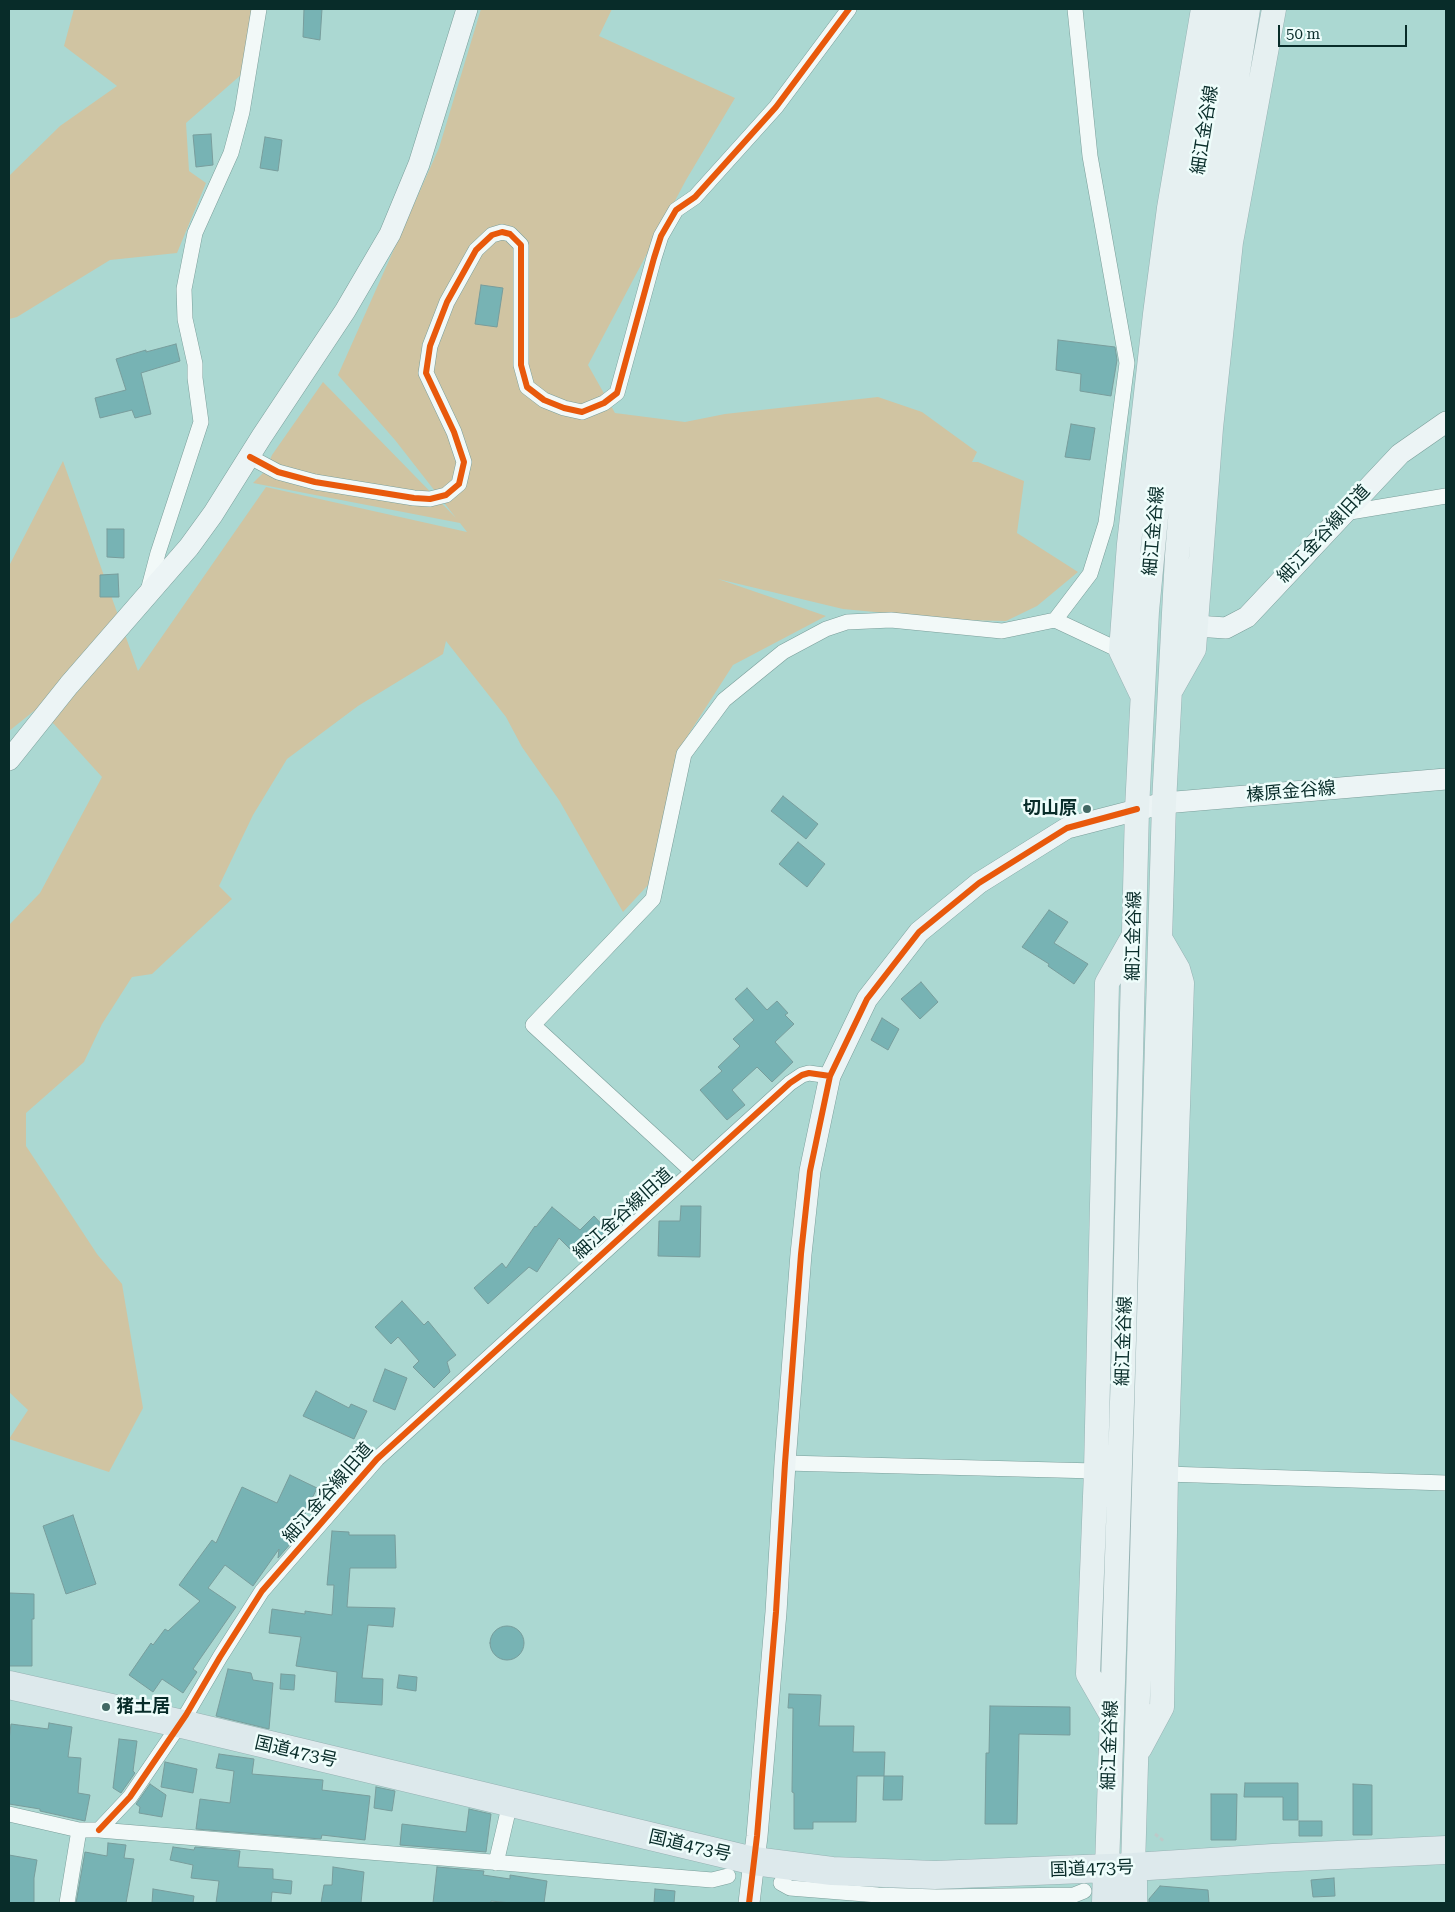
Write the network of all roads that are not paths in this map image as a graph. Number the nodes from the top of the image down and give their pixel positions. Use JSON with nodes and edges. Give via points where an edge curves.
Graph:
{"nodes":[{"id":1,"x":259,"y":9,"type":"edge"},
{"id":2,"x":467,"y":9,"type":"edge"},
{"id":3,"x":849,"y":9,"type":"edge"},
{"id":4,"x":1075,"y":9,"type":"edge"},
{"id":5,"x":1203,"y":9,"type":"edge"},
{"id":6,"x":1226,"y":9,"type":"edge"},
{"id":7,"x":1248,"y":9,"type":"edge"},
{"id":8,"x":1274,"y":9,"type":"edge"},
{"id":9,"x":1446,"y":422,"type":"edge"},
{"id":10,"x":250,"y":457,"type":"junction"},
{"id":11,"x":1446,"y":496,"type":"edge"},
{"id":12,"x":1344,"y":513,"type":"junction"},
{"id":13,"x":148,"y":593,"type":"junction"},
{"id":14,"x":1055,"y":620,"type":"junction"},
{"id":15,"x":1196,"y":626,"type":"junction"},
{"id":16,"x":1121,"y":651,"type":"junction"},
{"id":17,"x":1170,"y":692,"type":"junction"},
{"id":18,"x":1142,"y":695,"type":"junction"},
{"id":19,"x":9,"y":760,"type":"edge"},
{"id":20,"x":1446,"y":779,"type":"edge"},
{"id":21,"x":1164,"y":803,"type":"junction"},
{"id":22,"x":1137,"y":809,"type":"junction"},
{"id":23,"x":1134,"y":936,"type":"junction"},
{"id":24,"x":1160,"y":938,"type":"junction"},
{"id":25,"x":830,"y":1076,"type":"junction"},
{"id":26,"x":692,"y":1171,"type":"junction"},
{"id":27,"x":784,"y":1464,"type":"junction"},
{"id":28,"x":1096,"y":1472,"type":"junction"},
{"id":29,"x":1166,"y":1474,"type":"junction"},
{"id":30,"x":1446,"y":1483,"type":"edge"},
{"id":31,"x":9,"y":1685,"type":"edge"},
{"id":32,"x":1111,"y":1714,"type":"junction"},
{"id":33,"x":178,"y":1723,"type":"junction"},
{"id":34,"x":1137,"y":1753,"type":"junction"},
{"id":35,"x":510,"y":1803,"type":"junction"},
{"id":36,"x":9,"y":1814,"type":"edge"},
{"id":37,"x":79,"y":1830,"type":"junction"},
{"id":38,"x":99,"y":1830,"type":"junction"},
{"id":39,"x":1446,"y":1850,"type":"edge"},
{"id":40,"x":754,"y":1861,"type":"junction"},
{"id":41,"x":496,"y":1864,"type":"junction"},
{"id":42,"x":1120,"y":1868,"type":"junction"},
{"id":43,"x":728,"y":1876,"type":"dead end"},
{"id":44,"x":781,"y":1883,"type":"dead end"},
{"id":45,"x":935,"y":1886,"type":"junction"},
{"id":46,"x":1095,"y":1897,"type":"edge"},
{"id":47,"x":985,"y":1900,"type":"edge"},
{"id":48,"x":67,"y":1903,"type":"edge"},
{"id":49,"x":749,"y":1903,"type":"edge"},
{"id":50,"x":1132,"y":1903,"type":"edge"}],
"edges":[{"from":1,"to":13,"type":"street","via":[[242,112],[231,153],[194,233],[184,289],[184,319],[195,364],[201,422]]},
{"from":2,"to":10,"type":"street","via":[[419,164],[390,234],[345,311]]},
{"from":3,"to":10,"type":"street","via":[[776,107],[695,197],[676,210],[661,236],[617,393],[611,398],[582,412],[544,400],[527,387],[520,365],[521,245],[510,234],[502,232],[492,235],[476,250],[447,302],[430,346],[426,373],[454,432],[464,462],[459,484],[446,495],[414,498],[315,482],[278,472]]},
{"from":4,"to":14,"type":"street","via":[[1090,156],[1127,363],[1106,523],[1090,574]]},
{"from":5,"to":16,"type":"main road","via":[[1170,199],[1155,314],[1129,544]]},
{"from":6,"to":18,"type":"main road","name":"細江金谷線","via":[[1198,171],[1178,316],[1154,528]]},
{"from":7,"to":17,"type":"main road","name":"細江金谷線","via":[[1195,360],[1177,547]]},
{"from":8,"to":15,"type":"main road","via":[[1231,242],[1210,428]]},
{"from":9,"to":12,"type":"street","name":"細江金谷線旧道","via":[[1400,454]]},
{"from":10,"to":13,"type":"street","via":[[189,547]]},
{"from":11,"to":12,"type":"street"},
{"from":12,"to":15,"type":"street","name":"細江金谷線旧道","via":[[1246,617],[1226,628]]},
{"from":13,"to":19,"type":"street"},
{"from":14,"to":16,"type":"street"},
{"from":14,"to":26,"type":"street","via":[[1002,632],[891,620],[847,622],[826,629],[783,652],[724,700],[684,754],[653,898],[533,1026]]},
{"from":15,"to":17,"type":"main road","via":[[1194,649]]},
{"from":16,"to":18,"type":"main road"},
{"from":17,"to":21,"type":"main road","name":"細江金谷線"},
{"from":18,"to":22,"type":"main road","name":"細江金谷線"},
{"from":20,"to":21,"type":"street","name":"榛原金谷線"},
{"from":21,"to":22,"type":"street","name":"榛原金谷線"},
{"from":21,"to":24,"type":"main road","name":"細江金谷線"},
{"from":22,"to":23,"type":"main road","name":"細江金谷線"},
{"from":22,"to":25,"type":"street","via":[[1067,828],[979,883],[919,932],[867,999]]},
{"from":23,"to":28,"type":"main road","via":[[1107,983]]},
{"from":23,"to":32,"type":"main road","name":"細江金谷線"},
{"from":24,"to":29,"type":"main road","via":[[1178,969],[1182,983]]},
{"from":24,"to":34,"type":"main road","name":"細江金谷線"},
{"from":25,"to":26,"type":"street","name":"細江金谷線旧道","via":[[809,1073],[790,1083]]},
{"from":25,"to":27,"type":"street","via":[[810,1171]]},
{"from":26,"to":33,"type":"street","name":"細江金谷線旧道","via":[[376,1459],[262,1591]]},
{"from":27,"to":28,"type":"street"},
{"from":27,"to":40,"type":"street","via":[[776,1612]]},
{"from":28,"to":32,"type":"main road","via":[[1088,1674]]},
{"from":29,"to":30,"type":"street"},
{"from":29,"to":34,"type":"main road","via":[[1162,1707]]},
{"from":31,"to":33,"type":"highway","name":"国道473号"},
{"from":32,"to":42,"type":"main road","name":"細江金谷線"},
{"from":33,"to":35,"type":"highway","name":"国道473号"},
{"from":33,"to":38,"type":"street","name":"細江金谷線旧道","via":[[130,1797]]},
{"from":34,"to":42,"type":"main road","name":"細江金谷線"},
{"from":35,"to":40,"type":"highway","name":"国道473号"},
{"from":35,"to":41,"type":"street"},
{"from":36,"to":37,"type":"street"},
{"from":37,"to":38,"type":"street"},
{"from":37,"to":48,"type":"street"},
{"from":38,"to":41,"type":"street"},
{"from":39,"to":42,"type":"highway","name":"国道473号"},
{"from":40,"to":45,"type":"highway","name":"国道473号"},
{"from":40,"to":49,"type":"street"},
{"from":41,"to":43,"type":"street","via":[[712,1880]]},
{"from":42,"to":45,"type":"highway","name":"国道473号"},
{"from":42,"to":46,"type":"highway"},
{"from":42,"to":50,"type":"highway"},
{"from":44,"to":45,"type":"street","via":[[790,1888],[878,1895]]},
{"from":45,"to":47,"type":"street"},
{"from":46,"to":47,"type":"street","via":[[1074,1895]]}]}
